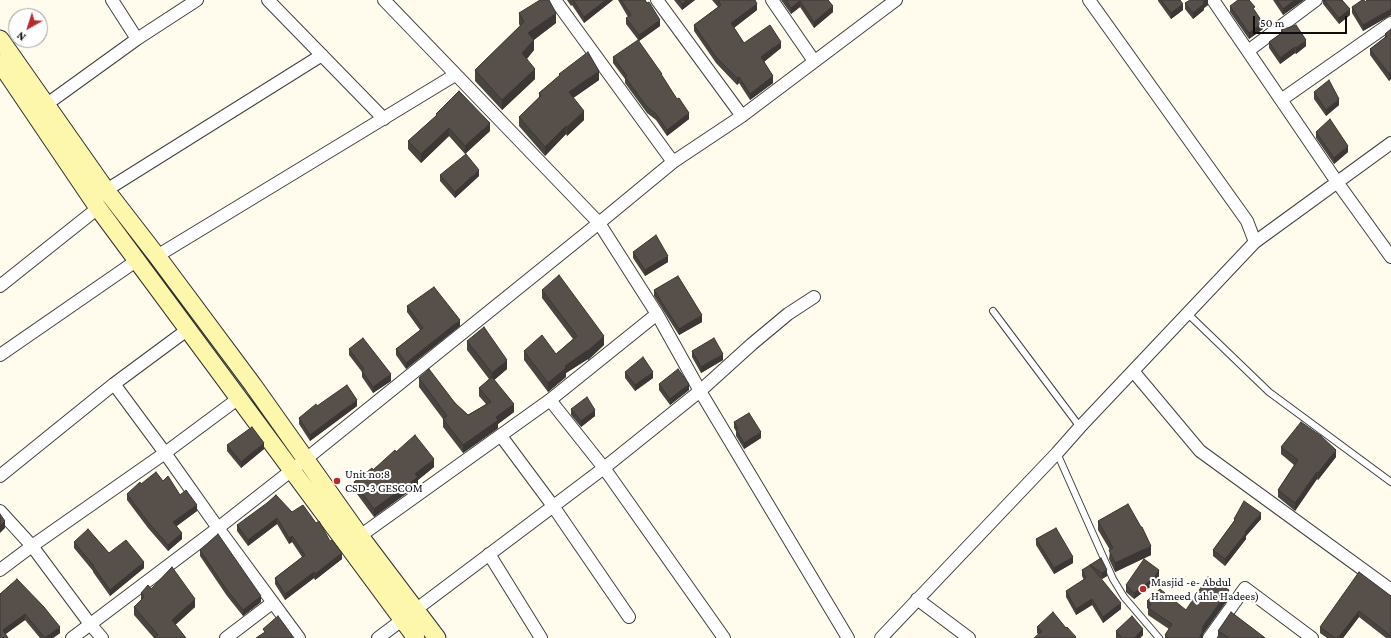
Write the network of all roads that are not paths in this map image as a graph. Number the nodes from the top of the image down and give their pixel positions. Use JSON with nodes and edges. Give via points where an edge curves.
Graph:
{"nodes":[{"id":1,"x":112,"y":0,"type":"edge"},
{"id":2,"x":197,"y":0,"type":"edge"},
{"id":3,"x":268,"y":0,"type":"edge"},
{"id":4,"x":384,"y":0,"type":"edge"},
{"id":5,"x":555,"y":0,"type":"edge"},
{"id":6,"x":657,"y":0,"type":"edge"},
{"id":7,"x":772,"y":0,"type":"edge"},
{"id":8,"x":896,"y":0,"type":"edge"},
{"id":9,"x":1089,"y":0,"type":"edge"},
{"id":10,"x":1213,"y":0,"type":"edge"},
{"id":11,"x":1316,"y":0,"type":"edge"},
{"id":12,"x":881,"y":5,"type":"edge"},
{"id":13,"x":1391,"y":23,"type":"edge"},
{"id":14,"x":0,"y":38,"type":"edge"},
{"id":15,"x":137,"y":39,"type":"junction"},
{"id":16,"x":1248,"y":51,"type":"junction"},
{"id":17,"x":322,"y":55,"type":"junction"},
{"id":18,"x":814,"y":61,"type":"junction"},
{"id":19,"x":0,"y":63,"type":"edge"},
{"id":20,"x":456,"y":74,"type":"junction"},
{"id":21,"x":1281,"y":100,"type":"junction"},
{"id":22,"x":47,"y":104,"type":"junction"},
{"id":23,"x":742,"y":116,"type":"junction"},
{"id":24,"x":384,"y":119,"type":"junction"},
{"id":25,"x":1391,"y":143,"type":"edge"},
{"id":26,"x":673,"y":162,"type":"junction"},
{"id":27,"x":1337,"y":182,"type":"junction"},
{"id":28,"x":98,"y":199,"type":"junction"},
{"id":29,"x":599,"y":224,"type":"junction"},
{"id":30,"x":1255,"y":242,"type":"junction"},
{"id":31,"x":157,"y":256,"type":"junction"},
{"id":32,"x":1391,"y":257,"type":"edge"},
{"id":33,"x":136,"y":261,"type":"junction"},
{"id":34,"x":0,"y":286,"type":"edge"},
{"id":35,"x":814,"y":297,"type":"dead end"},
{"id":36,"x":993,"y":310,"type":"dead end"},
{"id":37,"x":657,"y":314,"type":"junction"},
{"id":38,"x":1187,"y":314,"type":"junction"},
{"id":39,"x":187,"y":330,"type":"junction"},
{"id":40,"x":0,"y":355,"type":"edge"},
{"id":41,"x":1133,"y":371,"type":"junction"},
{"id":42,"x":114,"y":384,"type":"junction"},
{"id":43,"x":700,"y":391,"type":"junction"},
{"id":44,"x":239,"y":398,"type":"junction"},
{"id":45,"x":550,"y":400,"type":"junction"},
{"id":46,"x":1080,"y":427,"type":"junction"},
{"id":47,"x":501,"y":436,"type":"junction"},
{"id":48,"x":165,"y":453,"type":"junction"},
{"id":49,"x":1057,"y":454,"type":"junction"},
{"id":50,"x":306,"y":459,"type":"junction"},
{"id":51,"x":604,"y":468,"type":"junction"},
{"id":52,"x":291,"y":470,"type":"junction"},
{"id":53,"x":0,"y":476,"type":"edge"},
{"id":54,"x":1391,"y":482,"type":"edge"},
{"id":55,"x":553,"y":506,"type":"junction"},
{"id":56,"x":0,"y":512,"type":"edge"},
{"id":57,"x":218,"y":528,"type":"junction"},
{"id":58,"x":360,"y":536,"type":"junction"},
{"id":59,"x":32,"y":546,"type":"junction"},
{"id":60,"x":489,"y":554,"type":"junction"},
{"id":61,"x":0,"y":570,"type":"edge"},
{"id":62,"x":1391,"y":590,"type":"edge"},
{"id":63,"x":917,"y":599,"type":"junction"},
{"id":64,"x":272,"y":603,"type":"junction"},
{"id":65,"x":415,"y":609,"type":"junction"},
{"id":66,"x":628,"y":617,"type":"dead end"},
{"id":67,"x":401,"y":620,"type":"junction"},
{"id":68,"x":90,"y":624,"type":"junction"},
{"id":69,"x":72,"y":638,"type":"edge"},
{"id":70,"x":102,"y":638,"type":"edge"},
{"id":71,"x":226,"y":638,"type":"edge"},
{"id":72,"x":299,"y":638,"type":"edge"},
{"id":73,"x":378,"y":638,"type":"edge"},
{"id":74,"x":416,"y":638,"type":"edge"},
{"id":75,"x":437,"y":638,"type":"edge"},
{"id":76,"x":541,"y":638,"type":"edge"},
{"id":77,"x":724,"y":638,"type":"edge"},
{"id":78,"x":848,"y":638,"type":"edge"},
{"id":79,"x":881,"y":638,"type":"edge"},
{"id":80,"x":969,"y":638,"type":"edge"},
{"id":81,"x":1159,"y":638,"type":"edge"},
{"id":82,"x":1209,"y":638,"type":"edge"},
{"id":83,"x":1312,"y":638,"type":"edge"}],
"edges":[{"from":1,"to":15,"type":"street"},
{"from":2,"to":15,"type":"street"},
{"from":3,"to":17,"type":"street"},
{"from":4,"to":20,"type":"street"},
{"from":5,"to":26,"type":"street"},
{"from":6,"to":23,"type":"street"},
{"from":7,"to":18,"type":"street"},
{"from":8,"to":12,"type":"street"},
{"from":9,"to":30,"type":"street","via":[[1247,221]]},
{"from":10,"to":16,"type":"street"},
{"from":11,"to":16,"type":"street"},
{"from":12,"to":18,"type":"street"},
{"from":13,"to":21,"type":"street"},
{"from":14,"to":22,"type":"street"},
{"from":15,"to":22,"type":"street"},
{"from":16,"to":21,"type":"street"},
{"from":17,"to":24,"type":"street"},
{"from":17,"to":28,"type":"street"},
{"from":18,"to":23,"type":"street"},
{"from":19,"to":28,"type":"street"},
{"from":20,"to":24,"type":"street"},
{"from":20,"to":29,"type":"street"},
{"from":21,"to":27,"type":"street"},
{"from":22,"to":28,"type":"street"},
{"from":23,"to":26,"type":"street"},
{"from":24,"to":31,"type":"street"},
{"from":25,"to":27,"type":"street"},
{"from":26,"to":29,"type":"street"},
{"from":27,"to":30,"type":"street"},
{"from":27,"to":32,"type":"street"},
{"from":28,"to":31,"type":"street"},
{"from":28,"to":33,"type":"street"},
{"from":28,"to":34,"type":"street"},
{"from":29,"to":37,"type":"street"},
{"from":29,"to":50,"type":"street"},
{"from":30,"to":38,"type":"street"},
{"from":31,"to":50,"type":"street"},
{"from":33,"to":39,"type":"street"},
{"from":33,"to":40,"type":"street"},
{"from":35,"to":43,"type":"street","via":[[788,314]]},
{"from":36,"to":46,"type":"lane"},
{"from":37,"to":43,"type":"street"},
{"from":37,"to":45,"type":"street"},
{"from":38,"to":41,"type":"street"},
{"from":38,"to":54,"type":"lane","via":[[1269,392]]},
{"from":39,"to":42,"type":"street"},
{"from":39,"to":44,"type":"street"},
{"from":41,"to":46,"type":"street"},
{"from":41,"to":62,"type":"street","via":[[1200,451]]},
{"from":42,"to":48,"type":"street"},
{"from":42,"to":53,"type":"street"},
{"from":43,"to":51,"type":"street"},
{"from":43,"to":78,"type":"street"},
{"from":44,"to":48,"type":"street"},
{"from":44,"to":52,"type":"street"},
{"from":45,"to":47,"type":"street"},
{"from":45,"to":51,"type":"street"},
{"from":46,"to":49,"type":"street"},
{"from":47,"to":55,"type":"street"},
{"from":47,"to":58,"type":"street"},
{"from":48,"to":57,"type":"street"},
{"from":48,"to":59,"type":"street"},
{"from":49,"to":63,"type":"street"},
{"from":49,"to":81,"type":"lane","via":[[1113,579],[1124,597]]},
{"from":50,"to":52,"type":"street"},
{"from":50,"to":58,"type":"street"},
{"from":51,"to":55,"type":"street"},
{"from":51,"to":77,"type":"street"},
{"from":52,"to":57,"type":"street"},
{"from":52,"to":67,"type":"street"},
{"from":55,"to":60,"type":"street"},
{"from":55,"to":66,"type":"street"},
{"from":56,"to":59,"type":"street"},
{"from":57,"to":64,"type":"street"},
{"from":57,"to":68,"type":"street"},
{"from":58,"to":65,"type":"street"},
{"from":59,"to":61,"type":"street"},
{"from":59,"to":68,"type":"street"},
{"from":60,"to":65,"type":"street"},
{"from":60,"to":76,"type":"street"},
{"from":63,"to":79,"type":"street"},
{"from":63,"to":80,"type":"street"},
{"from":64,"to":71,"type":"street"},
{"from":64,"to":72,"type":"street"},
{"from":65,"to":67,"type":"street"},
{"from":65,"to":75,"type":"street"},
{"from":67,"to":73,"type":"street"},
{"from":67,"to":74,"type":"street"},
{"from":68,"to":69,"type":"street"},
{"from":68,"to":70,"type":"street"},
{"from":82,"to":83,"type":"street","via":[[1245,588]]}]}
